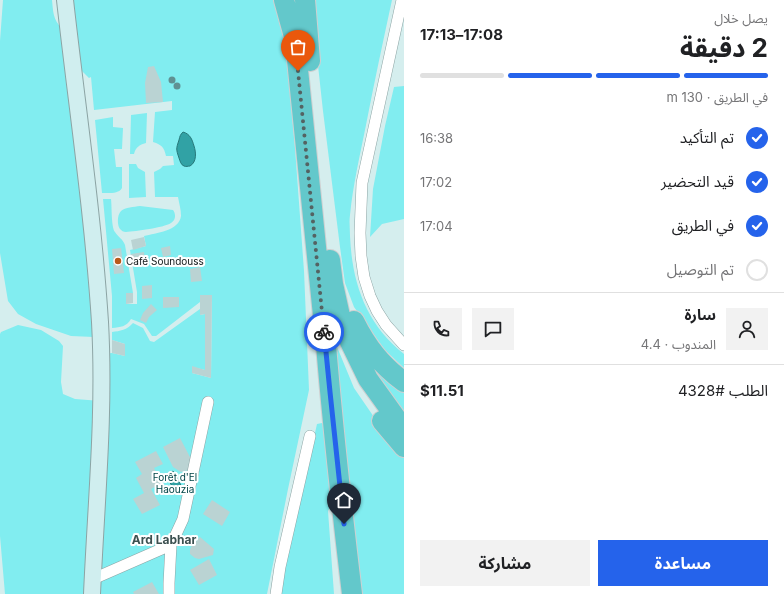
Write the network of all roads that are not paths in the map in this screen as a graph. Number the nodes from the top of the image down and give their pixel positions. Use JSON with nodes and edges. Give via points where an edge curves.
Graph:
{"nodes":[{"id":1,"x":65,"y":0,"type":"edge"},
{"id":2,"x":284,"y":0,"type":"edge"},
{"id":3,"x":304,"y":0,"type":"edge"},
{"id":4,"x":402,"y":0,"type":"edge"},
{"id":5,"x":318,"y":270,"type":"junction"},
{"id":6,"x":333,"y":284,"type":"junction"},
{"id":7,"x":404,"y":345,"type":"edge"},
{"id":8,"x":404,"y":382,"type":"edge"},
{"id":9,"x":208,"y":402,"type":"dead end"},
{"id":10,"x":404,"y":429,"type":"edge"},
{"id":11,"x":310,"y":436,"type":"dead end"},
{"id":12,"x":404,"y":447,"type":"edge"},
{"id":13,"x":171,"y":545,"type":"junction"},
{"id":14,"x":93,"y":587,"type":"edge"},
{"id":15,"x":169,"y":594,"type":"edge"},
{"id":16,"x":276,"y":594,"type":"edge"},
{"id":17,"x":352,"y":594,"type":"edge"}],
"edges":[{"from":1,"to":14,"type":"street","via":[[93,237],[100,322],[102,388]]},
{"from":2,"to":5,"type":"highway","via":[[294,40]]},
{"from":3,"to":6,"type":"highway"},
{"from":4,"to":7,"type":"street","via":[[362,183],[360,233],[364,278],[370,296],[386,325]]},
{"from":5,"to":12,"type":"highway","via":[[336,335],[352,374],[373,409]]},
{"from":5,"to":17,"type":"highway"},
{"from":6,"to":8,"type":"highway","via":[[368,347]]},
{"from":6,"to":10,"type":"highway","via":[[342,325],[368,379]]},
{"from":9,"to":13,"type":"street","via":[[183,519]]},
{"from":11,"to":16,"type":"street"},
{"from":13,"to":14,"type":"street"},
{"from":13,"to":15,"type":"street"}]}
